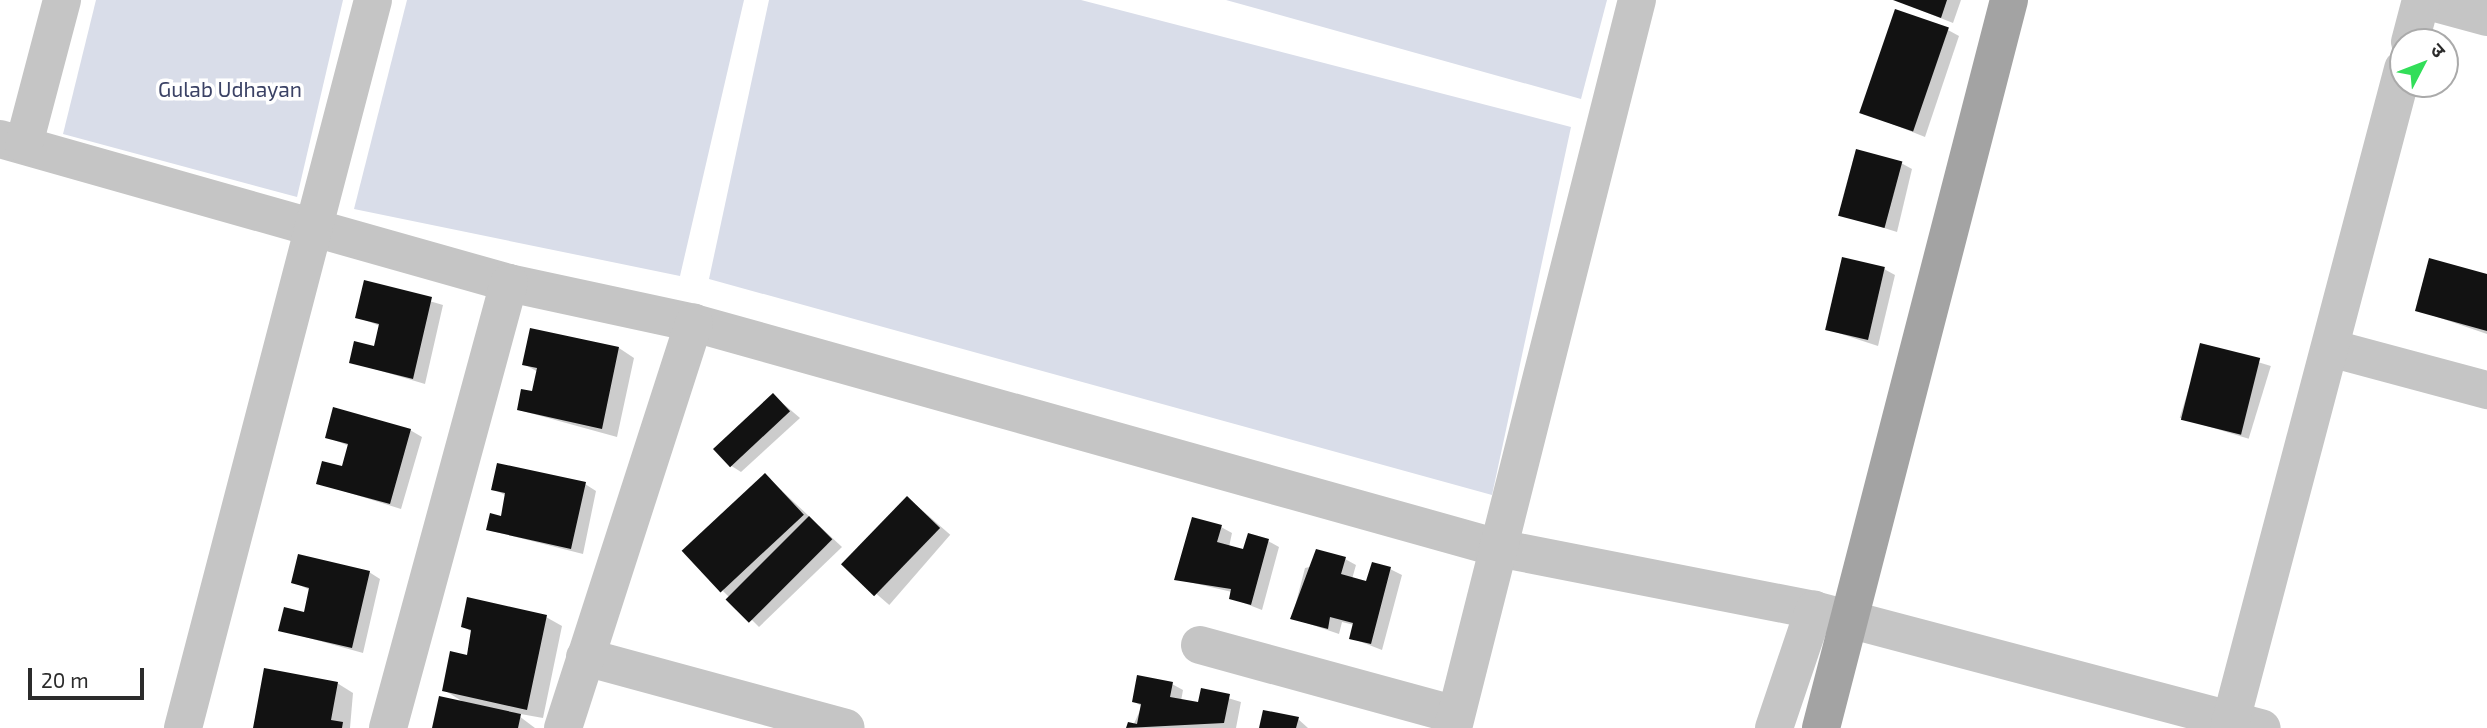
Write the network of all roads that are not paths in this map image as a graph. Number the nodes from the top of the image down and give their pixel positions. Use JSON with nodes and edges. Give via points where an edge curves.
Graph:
{"nodes":[{"id":1,"x":62,"y":0,"type":"edge"},
{"id":2,"x":373,"y":0,"type":"edge"},
{"id":3,"x":1637,"y":0,"type":"edge"},
{"id":4,"x":2009,"y":0,"type":"edge"},
{"id":5,"x":2423,"y":0,"type":"edge"},
{"id":6,"x":2487,"y":16,"type":"edge"},
{"id":7,"x":2414,"y":28,"type":"edge"},
{"id":8,"x":2395,"y":98,"type":"edge"},
{"id":9,"x":12,"y":142,"type":"edge"},
{"id":10,"x":318,"y":226,"type":"junction"},
{"id":11,"x":509,"y":283,"type":"junction"},
{"id":12,"x":694,"y":323,"type":"junction"},
{"id":13,"x":2330,"y":348,"type":"junction"},
{"id":14,"x":2487,"y":390,"type":"edge"},
{"id":15,"x":1498,"y":548,"type":"junction"},
{"id":16,"x":1814,"y":610,"type":"junction"},
{"id":17,"x":1851,"y":620,"type":"junction"},
{"id":18,"x":1200,"y":645,"type":"dead end"},
{"id":19,"x":585,"y":657,"type":"junction"},
{"id":20,"x":1455,"y":721,"type":"edge"},
{"id":21,"x":2240,"y":725,"type":"edge"},
{"id":22,"x":183,"y":728,"type":"edge"},
{"id":23,"x":388,"y":728,"type":"edge"},
{"id":24,"x":563,"y":728,"type":"edge"},
{"id":25,"x":846,"y":728,"type":"edge"},
{"id":26,"x":1774,"y":728,"type":"edge"},
{"id":27,"x":1821,"y":728,"type":"edge"}],
"edges":[{"from":1,"to":9,"type":"street"},
{"from":2,"to":10,"type":"street"},
{"from":3,"to":15,"type":"street"},
{"from":4,"to":17,"type":"main road"},
{"from":5,"to":6,"type":"street"},
{"from":5,"to":7,"type":"street"},
{"from":8,"to":13,"type":"street"},
{"from":9,"to":10,"type":"street"},
{"from":10,"to":11,"type":"street"},
{"from":10,"to":22,"type":"street"},
{"from":11,"to":12,"type":"street"},
{"from":11,"to":23,"type":"street"},
{"from":12,"to":15,"type":"street"},
{"from":12,"to":19,"type":"street"},
{"from":13,"to":14,"type":"street"},
{"from":13,"to":21,"type":"street"},
{"from":15,"to":16,"type":"street"},
{"from":15,"to":20,"type":"street"},
{"from":16,"to":17,"type":"street"},
{"from":16,"to":26,"type":"street"},
{"from":17,"to":21,"type":"street"},
{"from":17,"to":27,"type":"main road"},
{"from":18,"to":20,"type":"street"},
{"from":19,"to":24,"type":"street"},
{"from":19,"to":25,"type":"street"}]}
